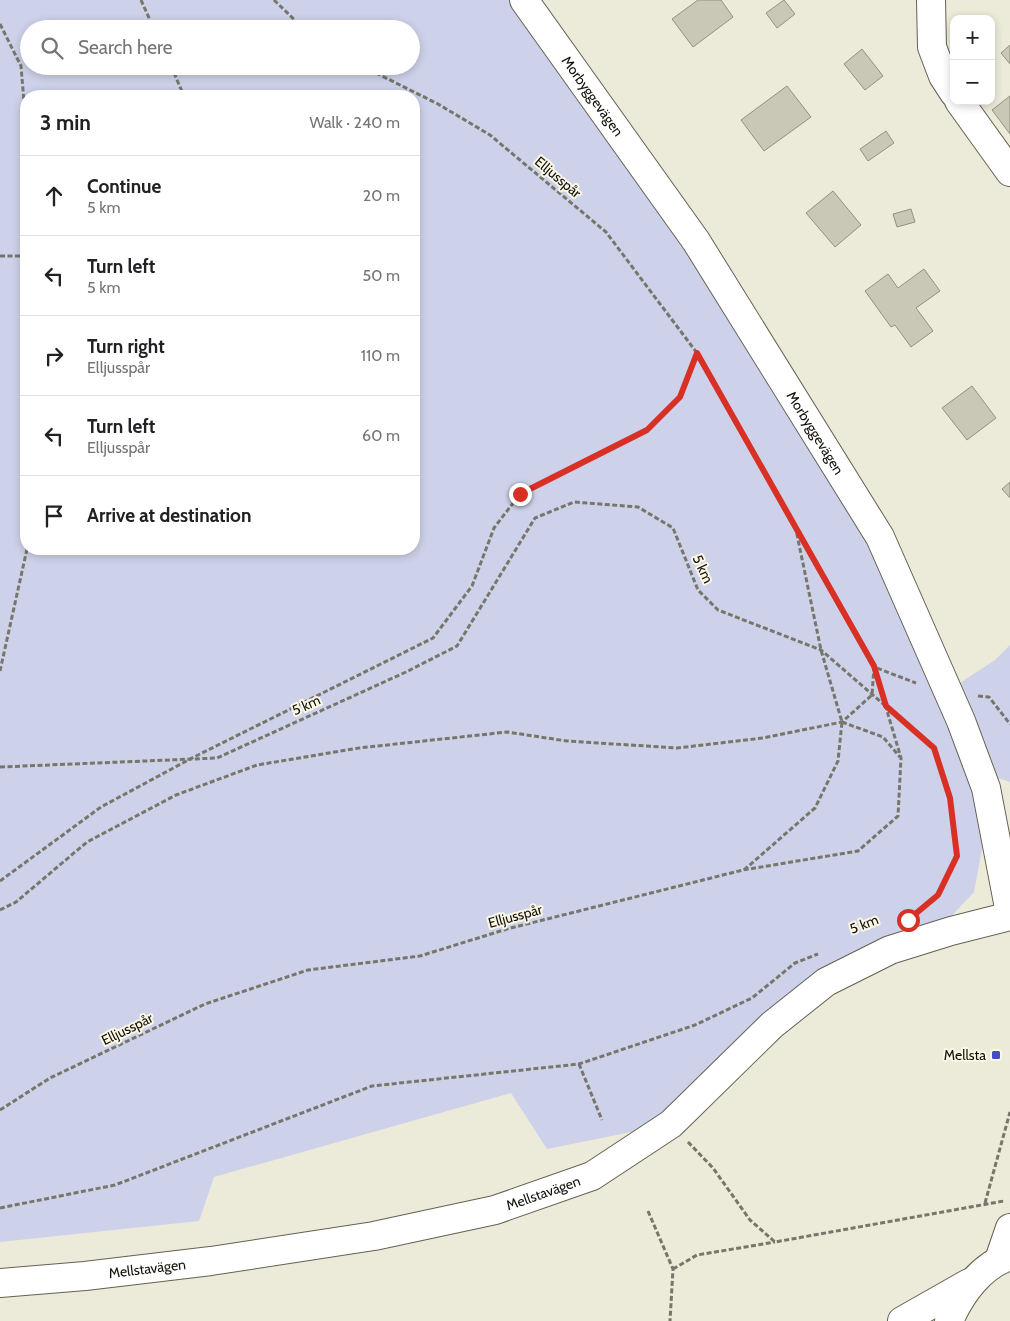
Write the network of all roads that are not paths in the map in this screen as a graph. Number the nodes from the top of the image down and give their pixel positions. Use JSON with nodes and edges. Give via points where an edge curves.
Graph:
{"nodes":[{"id":1,"x":524,"y":0,"type":"edge"},
{"id":2,"x":931,"y":0,"type":"edge"},
{"id":3,"x":950,"y":86,"type":"edge"},
{"id":4,"x":963,"y":105,"type":"edge"},
{"id":5,"x":1010,"y":172,"type":"edge"},
{"id":6,"x":1010,"y":915,"type":"edge"},
{"id":7,"x":1010,"y":1228,"type":"edge"},
{"id":8,"x":1004,"y":1258,"type":"edge"},
{"id":9,"x":975,"y":1280,"type":"junction"},
{"id":10,"x":0,"y":1283,"type":"edge"},
{"id":11,"x":902,"y":1321,"type":"edge"},
{"id":12,"x":949,"y":1321,"type":"edge"}],
"edges":[{"from":1,"to":6,"type":"main road","name":"Morbyggevägen","via":[[696,241],[880,537],[961,721],[986,788]]},
{"from":2,"to":3,"type":"main road","via":[[932,47]]},
{"from":4,"to":5,"type":"main road"},
{"from":6,"to":10,"type":"main road","name":"Mellstavägen","via":[[890,950],[826,982],[772,1025],[671,1124],[592,1176],[495,1210],[374,1236],[211,1262]]},
{"from":7,"to":8,"type":"main road"},
{"from":8,"to":9,"type":"main road"},
{"from":9,"to":11,"type":"main road"},
{"from":9,"to":12,"type":"main road"}]}
